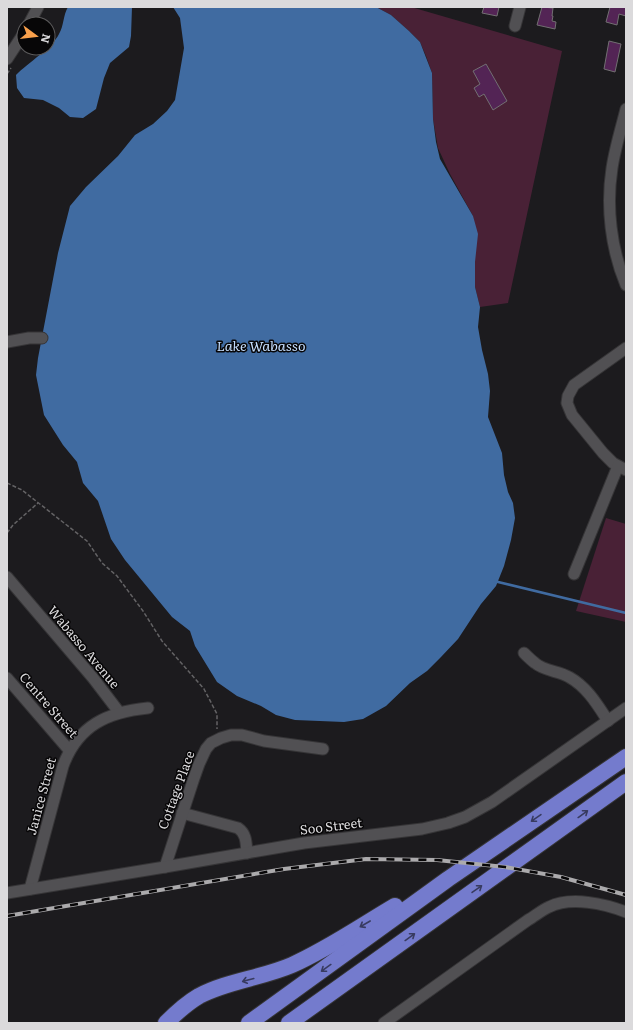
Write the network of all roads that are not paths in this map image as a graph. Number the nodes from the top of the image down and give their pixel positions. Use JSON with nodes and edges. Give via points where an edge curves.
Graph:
{"nodes":[{"id":1,"x":38,"y":7,"type":"edge"},
{"id":2,"x":520,"y":7,"type":"edge"},
{"id":3,"x":33,"y":16,"type":"edge"},
{"id":4,"x":515,"y":26,"type":"dead end"},
{"id":5,"x":16,"y":45,"type":"edge"},
{"id":6,"x":7,"y":59,"type":"edge"},
{"id":7,"x":626,"y":109,"type":"edge"},
{"id":8,"x":626,"y":285,"type":"edge"},
{"id":9,"x":42,"y":338,"type":"dead end"},
{"id":10,"x":7,"y":342,"type":"edge"},
{"id":11,"x":626,"y":348,"type":"edge"},
{"id":12,"x":622,"y":468,"type":"edge"},
{"id":13,"x":574,"y":574,"type":"dead end"},
{"id":14,"x":7,"y":577,"type":"edge"},
{"id":15,"x":524,"y":653,"type":"dead end"},
{"id":16,"x":7,"y":678,"type":"edge"},
{"id":17,"x":148,"y":708,"type":"dead end"},
{"id":18,"x":626,"y":708,"type":"edge"},
{"id":19,"x":119,"y":712,"type":"junction"},
{"id":20,"x":608,"y":721,"type":"junction"},
{"id":21,"x":323,"y":749,"type":"dead end"},
{"id":22,"x":70,"y":750,"type":"junction"},
{"id":23,"x":626,"y":757,"type":"edge"},
{"id":24,"x":626,"y":782,"type":"edge"},
{"id":25,"x":182,"y":813,"type":"junction"},
{"id":26,"x":248,"y":853,"type":"junction"},
{"id":27,"x":165,"y":867,"type":"junction"},
{"id":28,"x":448,"y":879,"type":"junction"},
{"id":29,"x":30,"y":889,"type":"junction"},
{"id":30,"x":7,"y":893,"type":"edge"},
{"id":31,"x":626,"y":912,"type":"edge"},
{"id":32,"x":355,"y":976,"type":"junction"},
{"id":33,"x":166,"y":1023,"type":"edge"},
{"id":34,"x":249,"y":1023,"type":"edge"},
{"id":35,"x":289,"y":1023,"type":"edge"},
{"id":36,"x":309,"y":1023,"type":"edge"},
{"id":37,"x":384,"y":1023,"type":"edge"}],
"edges":[{"from":1,"to":3,"type":"street"},
{"from":2,"to":4,"type":"street"},
{"from":5,"to":6,"type":"street"},
{"from":7,"to":8,"type":"street","via":[[615,150],[609,193],[612,236]]},
{"from":9,"to":10,"type":"street"},
{"from":11,"to":12,"type":"street","via":[[574,385],[567,403],[572,415],[603,453]]},
{"from":12,"to":13,"type":"street"},
{"from":14,"to":19,"type":"street","name":"Wabasso Avenue"},
{"from":15,"to":20,"type":"street","via":[[535,664],[557,671],[580,684],[596,701]]},
{"from":16,"to":22,"type":"street","name":"Centre Street"},
{"from":17,"to":19,"type":"street"},
{"from":18,"to":20,"type":"street","name":"Soo Street"},
{"from":19,"to":22,"type":"street","name":"Janice Street","via":[[92,726],[79,737]]},
{"from":20,"to":26,"type":"street","name":"Soo Street","via":[[492,802],[465,817],[429,828],[304,843]]},
{"from":21,"to":25,"type":"street","name":"Cottage Place","via":[[264,741],[242,735],[231,734],[220,738],[211,743],[204,754],[194,775]]},
{"from":22,"to":29,"type":"street","name":"Janice Street","via":[[63,766]]},
{"from":23,"to":28,"type":"highway","one_way":true},
{"from":32,"to":24,"type":"highway","one_way":true},
{"from":25,"to":26,"type":"street","via":[[242,830]]},
{"from":25,"to":27,"type":"street","name":"Cottage Place"},
{"from":26,"to":27,"type":"street","name":"Soo Street"},
{"from":27,"to":29,"type":"street","name":"Soo Street"},
{"from":28,"to":33,"type":"highway","one_way":true,"via":[[418,893],[290,966],[198,996]]},
{"from":28,"to":34,"type":"highway","one_way":true},
{"from":29,"to":30,"type":"street","name":"Soo Street"},
{"from":31,"to":37,"type":"street","via":[[589,902],[568,902],[550,906]]},
{"from":32,"to":35,"type":"highway"},
{"from":32,"to":36,"type":"highway"}]}
